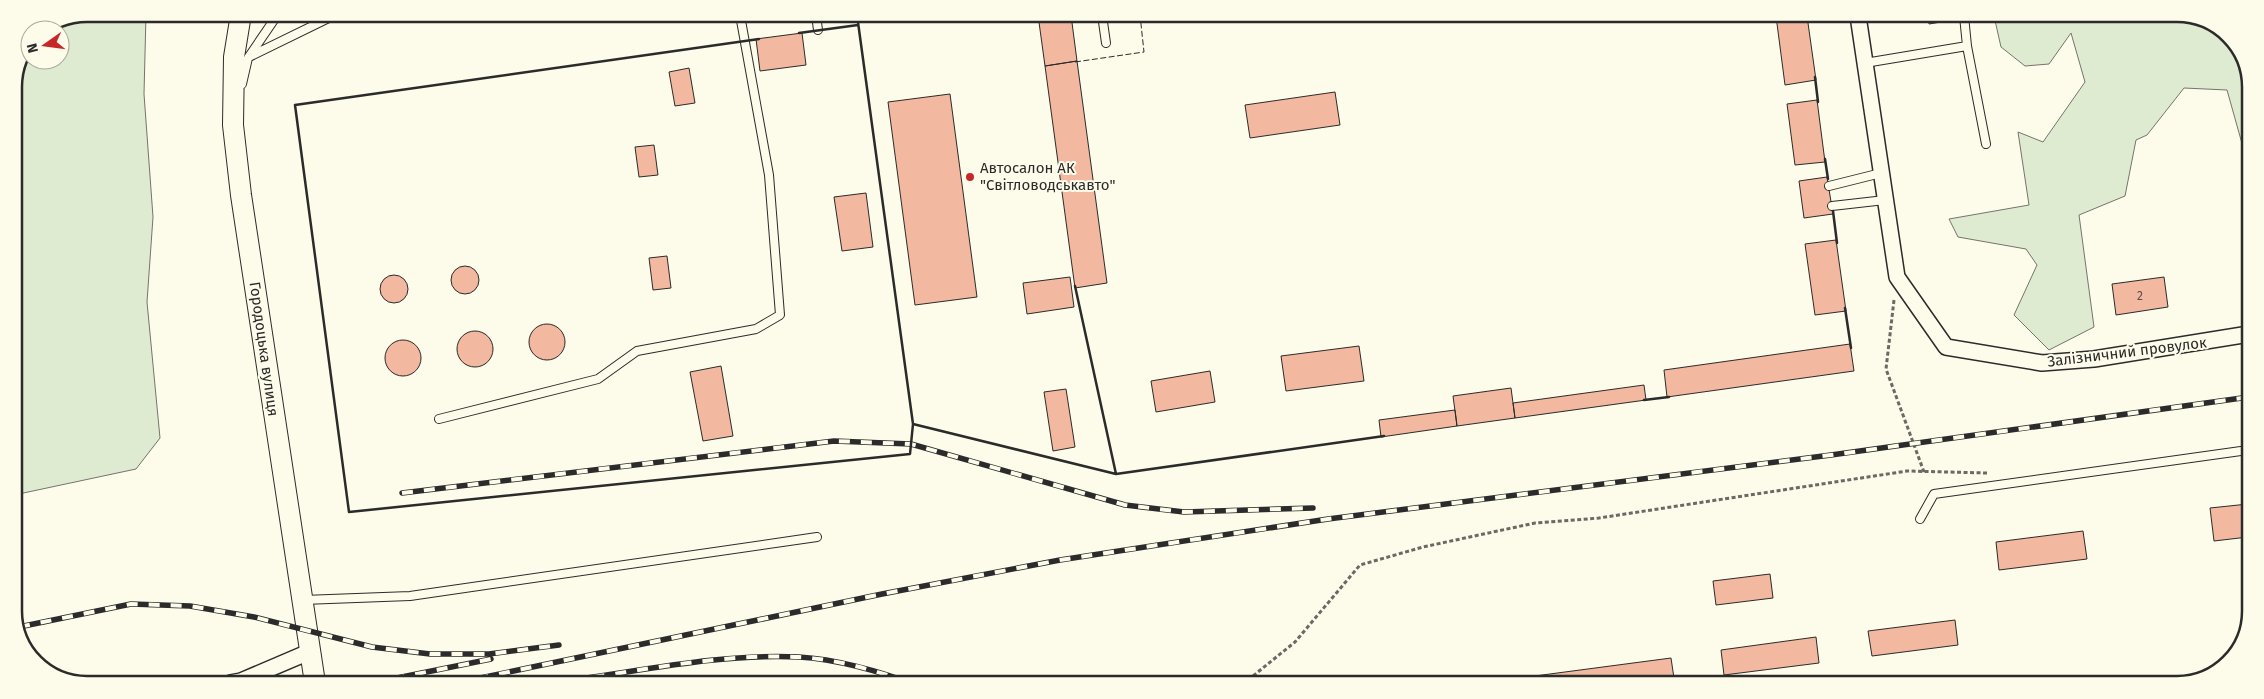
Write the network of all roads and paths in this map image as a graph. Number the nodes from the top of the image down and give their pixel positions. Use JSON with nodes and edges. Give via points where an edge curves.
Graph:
{"nodes":[{"id":1,"x":240,"y":22,"type":"edge"},
{"id":2,"x":273,"y":22,"type":"edge"},
{"id":3,"x":321,"y":22,"type":"edge"},
{"id":4,"x":741,"y":22,"type":"edge"},
{"id":5,"x":817,"y":22,"type":"edge"},
{"id":6,"x":1103,"y":22,"type":"edge"},
{"id":7,"x":1859,"y":22,"type":"edge"},
{"id":8,"x":1965,"y":22,"type":"edge"},
{"id":9,"x":818,"y":30,"type":"dead end"},
{"id":10,"x":1106,"y":44,"type":"dead end"},
{"id":11,"x":1967,"y":46,"type":"junction"},
{"id":12,"x":248,"y":58,"type":"junction"},
{"id":13,"x":1865,"y":63,"type":"junction"},
{"id":14,"x":233,"y":125,"type":"junction"},
{"id":15,"x":1986,"y":144,"type":"dead end"},
{"id":16,"x":1881,"y":173,"type":"junction"},
{"id":17,"x":1829,"y":186,"type":"dead end"},
{"id":18,"x":1885,"y":200,"type":"junction"},
{"id":19,"x":1832,"y":206,"type":"dead end"},
{"id":20,"x":1897,"y":277,"type":"junction"},
{"id":21,"x":2241,"y":335,"type":"edge"},
{"id":22,"x":439,"y":419,"type":"dead end"},
{"id":23,"x":2242,"y":451,"type":"edge"},
{"id":24,"x":1924,"y":472,"type":"junction"},
{"id":25,"x":1994,"y":474,"type":"dead end"},
{"id":26,"x":1920,"y":519,"type":"dead end"},
{"id":27,"x":816,"y":537,"type":"dead end"},
{"id":28,"x":301,"y":600,"type":"junction"},
{"id":29,"x":309,"y":652,"type":"junction"},
{"id":30,"x":253,"y":676,"type":"edge"},
{"id":31,"x":313,"y":676,"type":"edge"},
{"id":32,"x":1252,"y":676,"type":"edge"}],
"edges":[{"from":1,"to":14,"type":"main road","name":"Городоцька вулиця","via":[[234,57]]},
{"from":2,"to":12,"type":"lane"},
{"from":3,"to":12,"type":"lane"},
{"from":4,"to":22,"type":"lane","via":[[769,175],[780,315],[756,329],[637,351],[598,379]]},
{"from":5,"to":9,"type":"lane"},
{"from":6,"to":10,"type":"lane"},
{"from":7,"to":13,"type":"street"},
{"from":8,"to":11,"type":"lane"},
{"from":11,"to":13,"type":"lane"},
{"from":11,"to":15,"type":"lane"},
{"from":12,"to":14,"type":"lane"},
{"from":13,"to":16,"type":"street"},
{"from":14,"to":28,"type":"main road","name":"Городоцька вулиця"},
{"from":16,"to":17,"type":"lane"},
{"from":16,"to":18,"type":"street"},
{"from":18,"to":19,"type":"lane"},
{"from":18,"to":20,"type":"street"},
{"from":20,"to":21,"type":"street","name":"Залізничний провулок","via":[[1946,347],[2042,363],[2094,359]]},
{"from":20,"to":24,"type":"path","via":[[1886,370]]},
{"from":23,"to":26,"type":"lane","via":[[1934,494]]},
{"from":24,"to":25,"type":"path"},
{"from":24,"to":32,"type":"path","via":[[1907,471],[1599,518],[1535,524],[1423,547],[1360,565],[1295,642]]},
{"from":27,"to":28,"type":"lane","via":[[410,596]]},
{"from":28,"to":29,"type":"main road","name":"Городоцька вулиця"},
{"from":29,"to":30,"type":"street"},
{"from":29,"to":31,"type":"main road","name":"Городоцька вулиця"}]}
